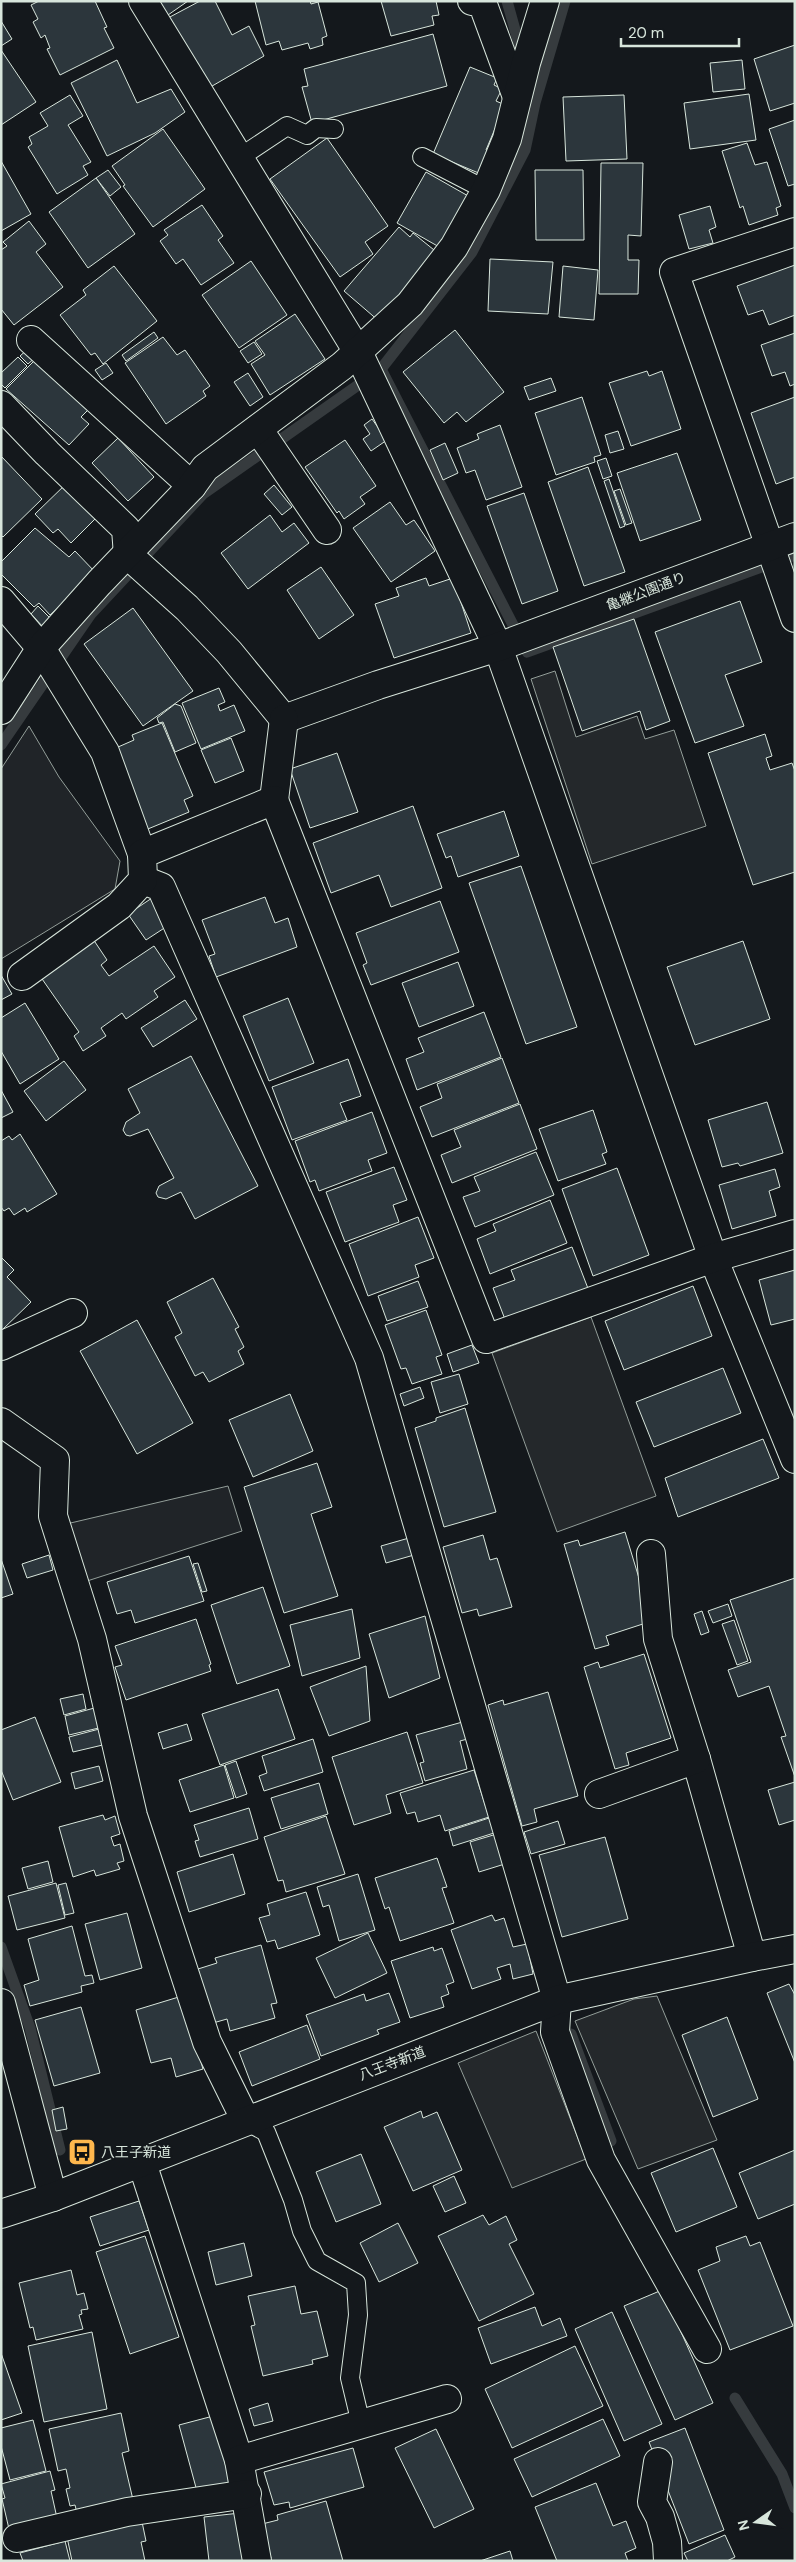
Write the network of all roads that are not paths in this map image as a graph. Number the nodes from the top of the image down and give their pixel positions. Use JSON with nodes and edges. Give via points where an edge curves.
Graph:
{"nodes":[{"id":1,"x":143,"y":1,"type":"edge"},
{"id":2,"x":472,"y":1,"type":"edge"},
{"id":3,"x":545,"y":1,"type":"edge"},
{"id":4,"x":517,"y":97,"type":"junction"},
{"id":5,"x":334,"y":129,"type":"dead end"},
{"id":6,"x":422,"y":157,"type":"dead end"},
{"id":7,"x":239,"y":158,"type":"junction"},
{"id":8,"x":486,"y":190,"type":"junction"},
{"id":9,"x":795,"y":232,"type":"edge"},
{"id":10,"x":31,"y":340,"type":"dead end"},
{"id":11,"x":358,"y":352,"type":"junction"},
{"id":12,"x":1,"y":405,"type":"edge"},
{"id":13,"x":258,"y":429,"type":"junction"},
{"id":14,"x":192,"y":486,"type":"junction"},
{"id":15,"x":327,"y":530,"type":"dead end"},
{"id":16,"x":795,"y":536,"type":"edge"},
{"id":17,"x":769,"y":545,"type":"junction"},
{"id":18,"x":128,"y":555,"type":"junction"},
{"id":19,"x":1,"y":601,"type":"edge"},
{"id":20,"x":795,"y":618,"type":"edge"},
{"id":21,"x":498,"y":647,"type":"junction"},
{"id":22,"x":41,"y":648,"type":"junction"},
{"id":23,"x":1,"y":710,"type":"edge"},
{"id":24,"x":284,"y":719,"type":"junction"},
{"id":25,"x":274,"y":800,"type":"junction"},
{"id":26,"x":142,"y":867,"type":"junction"},
{"id":27,"x":22,"y":976,"type":"dead end"},
{"id":28,"x":795,"y":1234,"type":"edge"},
{"id":29,"x":713,"y":1258,"type":"junction"},
{"id":30,"x":74,"y":1313,"type":"dead end"},
{"id":31,"x":1,"y":1346,"type":"edge"},
{"id":32,"x":1,"y":1422,"type":"edge"},
{"id":33,"x":795,"y":1459,"type":"edge"},
{"id":34,"x":651,"y":1554,"type":"dead end"},
{"id":35,"x":696,"y":1759,"type":"junction"},
{"id":36,"x":599,"y":1794,"type":"dead end"},
{"id":37,"x":795,"y":1950,"type":"edge"},
{"id":38,"x":752,"y":1957,"type":"junction"},
{"id":39,"x":557,"y":2000,"type":"junction"},
{"id":40,"x":1,"y":2004,"type":"edge"},
{"id":41,"x":246,"y":2121,"type":"junction"},
{"id":42,"x":142,"y":2163,"type":"junction"},
{"id":43,"x":53,"y":2197,"type":"junction"},
{"id":44,"x":1,"y":2214,"type":"edge"},
{"id":45,"x":707,"y":2349,"type":"dead end"},
{"id":46,"x":448,"y":2399,"type":"dead end"},
{"id":47,"x":361,"y":2424,"type":"junction"},
{"id":48,"x":239,"y":2460,"type":"junction"},
{"id":49,"x":658,"y":2462,"type":"dead end"},
{"id":50,"x":247,"y":2494,"type":"junction"},
{"id":51,"x":17,"y":2538,"type":"dead end"},
{"id":52,"x":257,"y":2561,"type":"edge"},
{"id":53,"x":668,"y":2561,"type":"edge"}],
"edges":[{"from":1,"to":7,"type":"street"},
{"from":2,"to":4,"type":"street","via":[[482,2]]},
{"from":3,"to":4,"type":"street"},
{"from":4,"to":8,"type":"street","via":[[506,140]]},
{"from":5,"to":7,"type":"lane","via":[[316,128],[307,135],[287,126]]},
{"from":6,"to":8,"type":"lane"},
{"from":7,"to":11,"type":"street"},
{"from":8,"to":11,"type":"street","via":[[454,247],[416,297]]},
{"from":9,"to":17,"type":"street","via":[[674,272]]},
{"from":10,"to":14,"type":"street"},
{"from":11,"to":13,"type":"street"},
{"from":11,"to":21,"type":"street"},
{"from":12,"to":18,"type":"street","via":[[126,529]]},
{"from":13,"to":14,"type":"street","via":[[205,468]]},
{"from":13,"to":15,"type":"street"},
{"from":14,"to":18,"type":"street"},
{"from":16,"to":17,"type":"street","name":"亀継公園通り"},
{"from":17,"to":20,"type":"street"},
{"from":17,"to":21,"type":"street","name":"亀継公園通り"},
{"from":18,"to":22,"type":"street"},
{"from":18,"to":24,"type":"street","via":[[187,608],[229,652]]},
{"from":19,"to":22,"type":"street"},
{"from":21,"to":24,"type":"street","name":"亀継公園通り"},
{"from":21,"to":29,"type":"street"},
{"from":22,"to":23,"type":"street"},
{"from":22,"to":26,"type":"street","via":[[105,752]]},
{"from":24,"to":25,"type":"street"},
{"from":25,"to":26,"type":"street"},
{"from":25,"to":29,"type":"street","via":[[486,1339]]},
{"from":26,"to":27,"type":"street","via":[[119,906]]},
{"from":26,"to":39,"type":"street","via":[[161,887],[369,1358]]},
{"from":28,"to":29,"type":"street"},
{"from":29,"to":33,"type":"street"},
{"from":30,"to":31,"type":"street"},
{"from":32,"to":41,"type":"street","via":[[55,1460],[53,1516],[92,1639],[133,1816],[207,2042]]},
{"from":34,"to":35,"type":"street","via":[[658,1639]]},
{"from":35,"to":36,"type":"street"},
{"from":35,"to":38,"type":"street"},
{"from":37,"to":38,"type":"street","name":"八王寺新道"},
{"from":38,"to":39,"type":"street","name":"八王寺新道"},
{"from":39,"to":41,"type":"street","name":"八王寺新道"},
{"from":39,"to":45,"type":"street","via":[[555,2032],[601,2160]]},
{"from":40,"to":43,"type":"street"},
{"from":41,"to":42,"type":"street","name":"八王寺新道"},
{"from":41,"to":47,"type":"lane","via":[[266,2132],[316,2261],[356,2283],[358,2316],[350,2378]]},
{"from":42,"to":43,"type":"street","name":"八王寺新道"},
{"from":42,"to":48,"type":"street"},
{"from":43,"to":44,"type":"street","name":"八王寺新道"},
{"from":46,"to":47,"type":"street"},
{"from":47,"to":48,"type":"street"},
{"from":48,"to":50,"type":"street"},
{"from":49,"to":53,"type":"street","via":[[652,2502],[667,2542]]},
{"from":50,"to":51,"type":"street","via":[[127,2512]]},
{"from":50,"to":52,"type":"street"}]}
